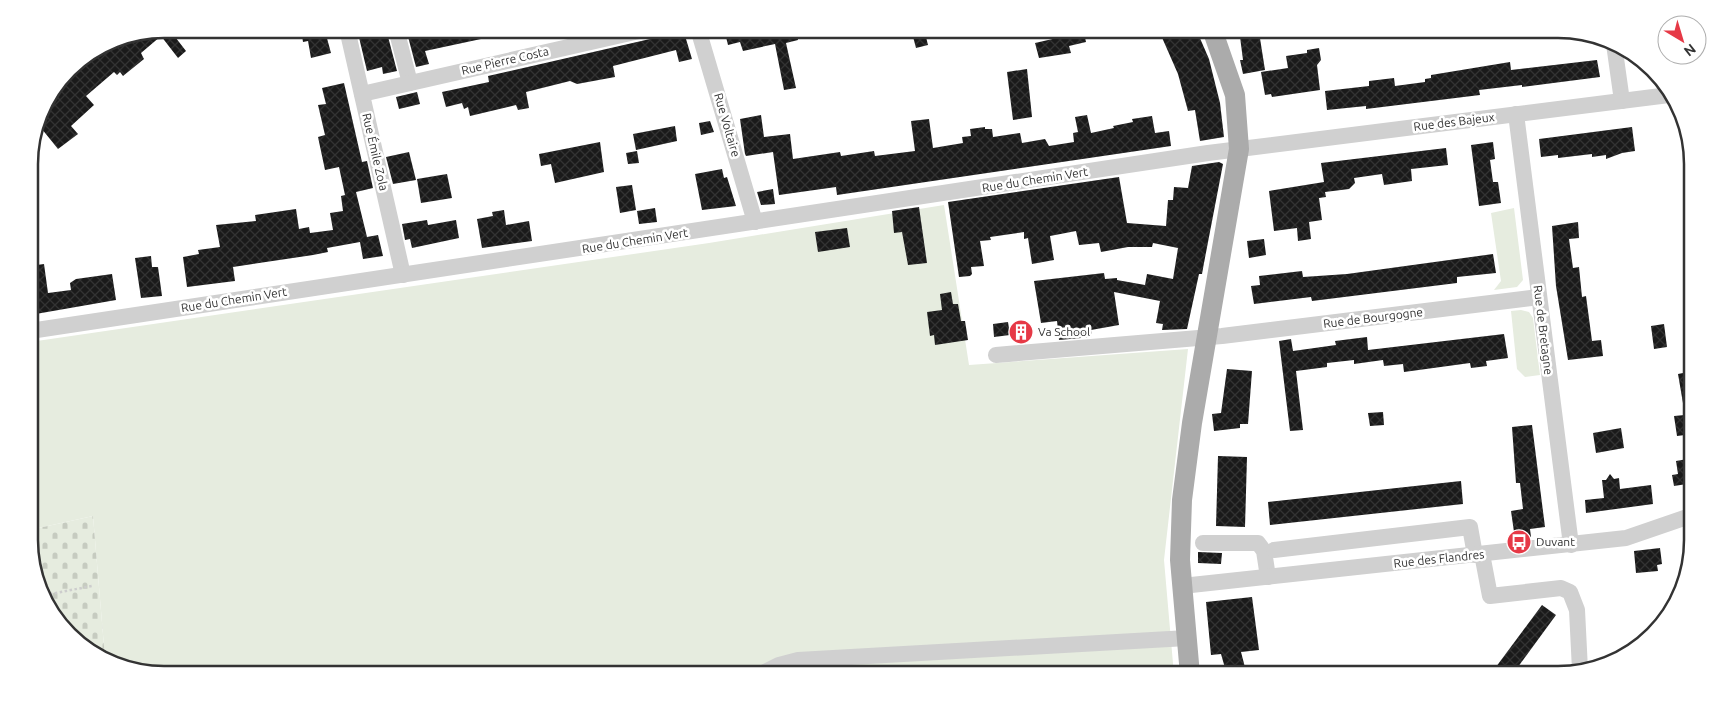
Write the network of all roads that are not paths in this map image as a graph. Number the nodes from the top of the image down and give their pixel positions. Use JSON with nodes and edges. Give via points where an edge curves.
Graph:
{"nodes":[{"id":1,"x":349,"y":38,"type":"edge"},
{"id":2,"x":398,"y":38,"type":"edge"},
{"id":3,"x":608,"y":38,"type":"edge"},
{"id":4,"x":701,"y":38,"type":"edge"},
{"id":5,"x":1216,"y":38,"type":"edge"},
{"id":6,"x":1615,"y":51,"type":"edge"},
{"id":7,"x":410,"y":83,"type":"junction"},
{"id":8,"x":362,"y":94,"type":"junction"},
{"id":9,"x":1664,"y":95,"type":"edge"},
{"id":10,"x":1622,"y":100,"type":"junction"},
{"id":11,"x":1516,"y":114,"type":"junction"},
{"id":12,"x":1239,"y":149,"type":"junction"},
{"id":13,"x":755,"y":222,"type":"junction"},
{"id":14,"x":402,"y":275,"type":"junction"},
{"id":15,"x":1539,"y":297,"type":"junction"},
{"id":16,"x":38,"y":330,"type":"edge"},
{"id":17,"x":1206,"y":338,"type":"junction"},
{"id":18,"x":996,"y":355,"type":"dead end"},
{"id":19,"x":1684,"y":518,"type":"edge"},
{"id":20,"x":1203,"y":542,"type":"dead end"},
{"id":21,"x":1571,"y":545,"type":"junction"},
{"id":22,"x":1274,"y":550,"type":"dead end"},
{"id":23,"x":1479,"y":555,"type":"junction"},
{"id":24,"x":1268,"y":577,"type":"junction"},
{"id":25,"x":1182,"y":586,"type":"junction"},
{"id":26,"x":1187,"y":638,"type":"junction"},
{"id":27,"x":1580,"y":664,"type":"edge"},
{"id":28,"x":777,"y":666,"type":"edge"},
{"id":29,"x":1189,"y":666,"type":"edge"}],
"edges":[{"from":1,"to":8,"type":"street","name":"Rue Émile Zola"},
{"from":2,"to":7,"type":"street"},
{"from":3,"to":7,"type":"street","name":"Rue Pierre Costa"},
{"from":4,"to":13,"type":"street","name":"Rue Voltaire"},
{"from":5,"to":12,"type":"main road","via":[[1235,95]]},
{"from":6,"to":10,"type":"street"},
{"from":7,"to":8,"type":"street","name":"Rue Pierre Costa"},
{"from":8,"to":14,"type":"street","name":"Rue Émile Zola"},
{"from":9,"to":10,"type":"street","name":"Rue des Bajeux"},
{"from":10,"to":11,"type":"street","name":"Rue des Bajeux"},
{"from":11,"to":12,"type":"street","name":"Rue des Bajeux"},
{"from":11,"to":15,"type":"street","name":"Rue de Bretagne"},
{"from":12,"to":13,"type":"street","name":"Rue du Chemin Vert"},
{"from":12,"to":17,"type":"main road"},
{"from":13,"to":14,"type":"street","name":"Rue du Chemin Vert"},
{"from":14,"to":16,"type":"street","name":"Rue du Chemin Vert"},
{"from":15,"to":17,"type":"street","name":"Rue de Bourgogne"},
{"from":15,"to":21,"type":"street","name":"Rue de Bretagne"},
{"from":17,"to":18,"type":"street","name":"Rue de Bourgogne"},
{"from":17,"to":25,"type":"main road","via":[[1182,500]]},
{"from":19,"to":21,"type":"street","name":"Rue des Flandres","via":[[1626,538]]},
{"from":20,"to":24,"type":"street","via":[[1258,543],[1264,550]]},
{"from":21,"to":23,"type":"street","name":"Rue des Flandres"},
{"from":22,"to":23,"type":"street","via":[[1470,527]]},
{"from":23,"to":24,"type":"street","name":"Rue des Flandres"},
{"from":23,"to":27,"type":"street","via":[[1490,596],[1561,588],[1570,592],[1577,610]]},
{"from":24,"to":25,"type":"street","name":"Rue des Flandres"},
{"from":25,"to":26,"type":"main road"},
{"from":26,"to":28,"type":"street","via":[[798,660]]},
{"from":26,"to":29,"type":"main road"}]}
